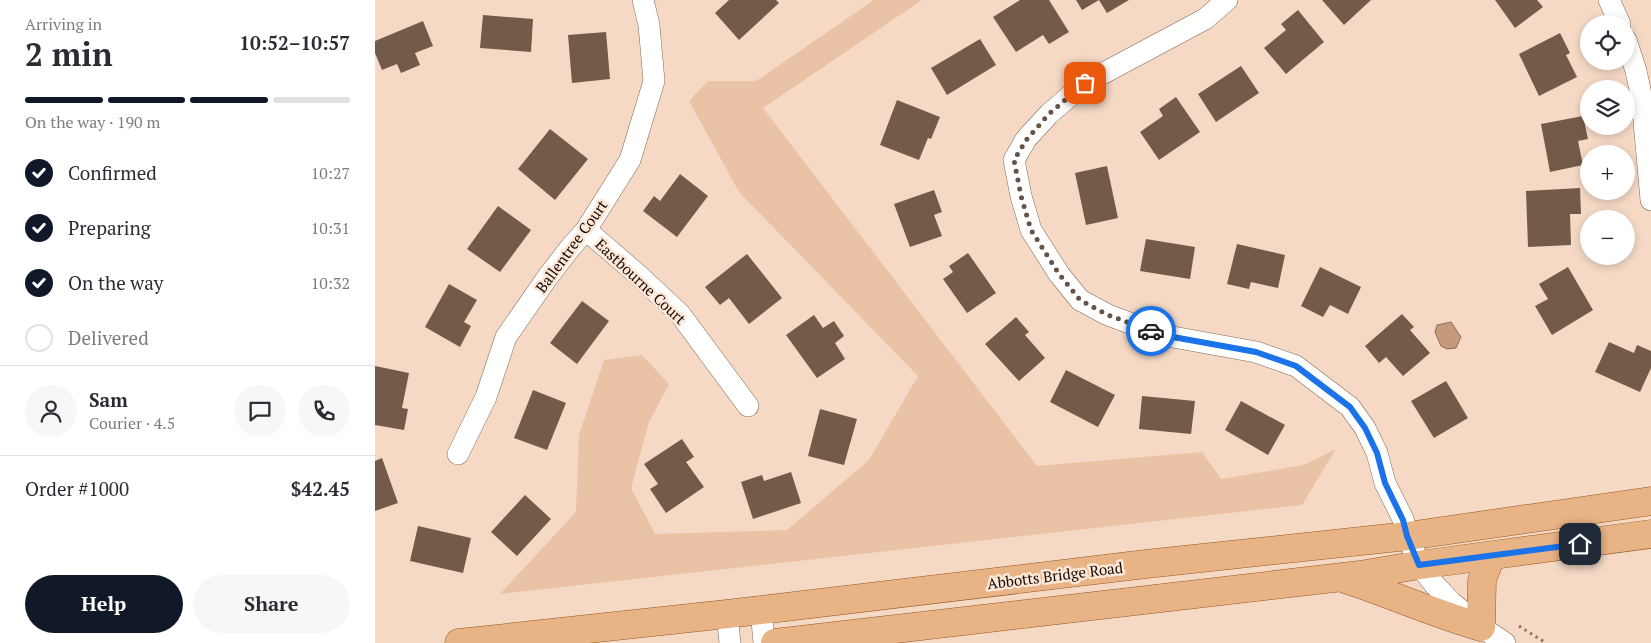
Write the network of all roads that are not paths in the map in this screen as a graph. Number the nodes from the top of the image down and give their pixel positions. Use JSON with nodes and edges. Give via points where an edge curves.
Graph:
{"nodes":[{"id":1,"x":643,"y":0,"type":"edge"},
{"id":2,"x":1227,"y":0,"type":"edge"},
{"id":3,"x":1609,"y":0,"type":"edge"},
{"id":4,"x":1616,"y":15,"type":"edge"},
{"id":5,"x":1635,"y":68,"type":"edge"},
{"id":6,"x":1651,"y":200,"type":"edge"},
{"id":7,"x":586,"y":230,"type":"junction"},
{"id":8,"x":748,"y":406,"type":"dead end"},
{"id":9,"x":458,"y":454,"type":"dead end"},
{"id":10,"x":1651,"y":501,"type":"edge"},
{"id":11,"x":1651,"y":534,"type":"edge"},
{"id":12,"x":1407,"y":536,"type":"junction"},
{"id":13,"x":1491,"y":556,"type":"junction"},
{"id":14,"x":1419,"y":565,"type":"junction"},
{"id":15,"x":1339,"y":578,"type":"junction"},
{"id":16,"x":761,"y":609,"type":"junction"},
{"id":17,"x":727,"y":614,"type":"junction"},
{"id":18,"x":1481,"y":627,"type":"junction"},
{"id":19,"x":459,"y":643,"type":"edge"},
{"id":20,"x":730,"y":643,"type":"edge"},
{"id":21,"x":764,"y":643,"type":"edge"},
{"id":22,"x":775,"y":643,"type":"edge"},
{"id":23,"x":1505,"y":643,"type":"edge"}],
"edges":[{"from":1,"to":7,"type":"street","name":"Ballentree Court","via":[[649,25],[654,81],[630,160]]},
{"from":2,"to":12,"type":"street","via":[[1205,19],[1085,83],[1049,114],[1027,139],[1014,160],[1031,230],[1080,300],[1108,315],[1162,335],[1256,352],[1296,366],[1343,401],[1365,428],[1377,453],[1385,483]]},
{"from":3,"to":4,"type":"street"},
{"from":5,"to":6,"type":"street","via":[[1642,99]]},
{"from":7,"to":8,"type":"street","name":"Eastbourne Court","via":[[680,314]]},
{"from":7,"to":9,"type":"street","name":"Ballentree Court","via":[[506,337],[486,397]]},
{"from":10,"to":12,"type":"main road","name":"Abbotts Bridge Road"},
{"from":11,"to":13,"type":"main road"},
{"from":12,"to":14,"type":"street"},
{"from":12,"to":16,"type":"main road","name":"Abbotts Bridge Road"},
{"from":13,"to":14,"type":"main road"},
{"from":13,"to":18,"type":"main road","via":[[1482,580]]},
{"from":14,"to":15,"type":"main road"},
{"from":14,"to":18,"type":"street","via":[[1451,602]]},
{"from":15,"to":18,"type":"main road"},
{"from":15,"to":22,"type":"main road"},
{"from":16,"to":17,"type":"main road","name":"Abbotts Bridge Road"},
{"from":16,"to":21,"type":"street"},
{"from":17,"to":19,"type":"main road","name":"Abbotts Bridge Road"},
{"from":17,"to":20,"type":"street"},
{"from":18,"to":23,"type":"street"}]}
